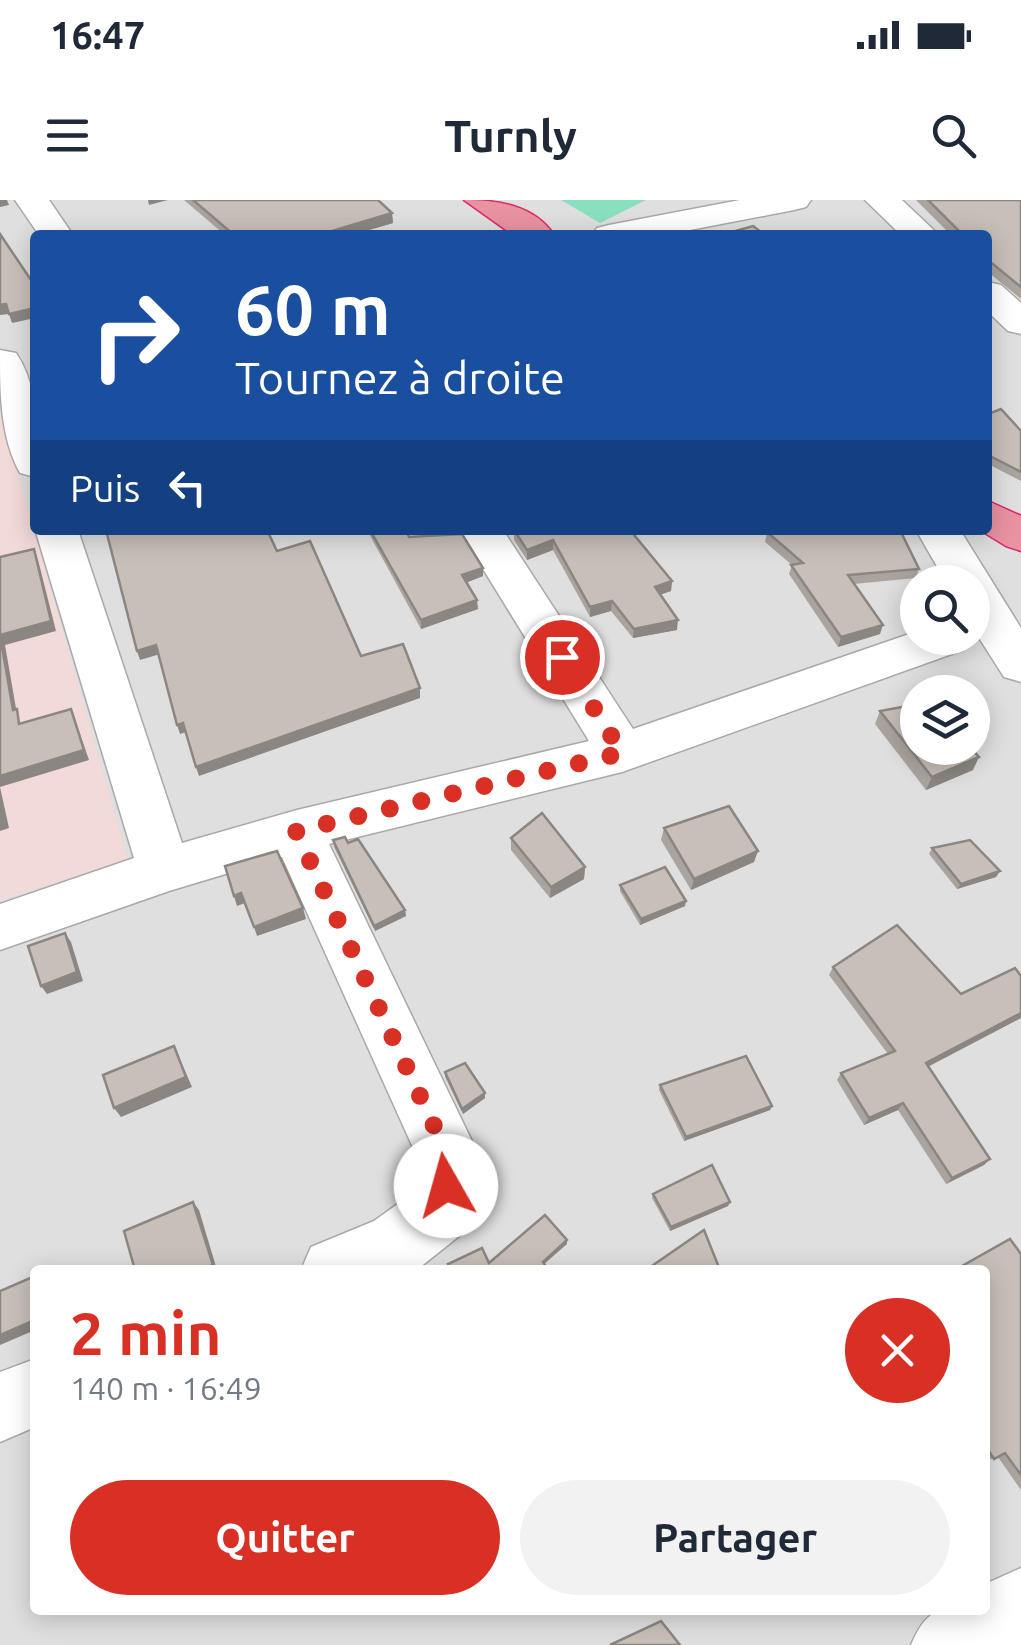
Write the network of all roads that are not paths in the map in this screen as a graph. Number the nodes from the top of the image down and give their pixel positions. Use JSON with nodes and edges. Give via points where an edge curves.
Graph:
{"nodes":[{"id":1,"x":32,"y":200,"type":"edge"},
{"id":2,"x":481,"y":200,"type":"edge"},
{"id":3,"x":794,"y":200,"type":"edge"},
{"id":4,"x":882,"y":200,"type":"edge"},
{"id":5,"x":53,"y":230,"type":"edge"},
{"id":6,"x":529,"y":230,"type":"edge"},
{"id":7,"x":635,"y":230,"type":"edge"},
{"id":8,"x":916,"y":230,"type":"edge"},
{"id":9,"x":992,"y":297,"type":"edge"},
{"id":10,"x":1021,"y":323,"type":"edge"},
{"id":11,"x":12,"y":358,"type":"edge"},
{"id":12,"x":30,"y":441,"type":"edge"},
{"id":13,"x":992,"y":518,"type":"edge"},
{"id":14,"x":58,"y":535,"type":"edge"},
{"id":15,"x":484,"y":535,"type":"edge"},
{"id":16,"x":941,"y":535,"type":"edge"},
{"id":17,"x":1021,"y":536,"type":"edge"},
{"id":18,"x":958,"y":565,"type":"edge"},
{"id":19,"x":990,"y":629,"type":"edge"},
{"id":20,"x":900,"y":648,"type":"edge"},
{"id":21,"x":1021,"y":665,"type":"edge"},
{"id":22,"x":622,"y":753,"type":"junction"},
{"id":23,"x":296,"y":831,"type":"junction"},
{"id":24,"x":164,"y":870,"type":"junction"},
{"id":25,"x":0,"y":927,"type":"edge"},
{"id":26,"x":346,"y":1265,"type":"edge"},
{"id":27,"x":30,"y":1395,"type":"edge"},
{"id":28,"x":0,"y":1407,"type":"edge"},
{"id":29,"x":1021,"y":1606,"type":"edge"},
{"id":30,"x":949,"y":1645,"type":"edge"}],
"edges":[{"from":1,"to":5,"type":"street"},
{"from":2,"to":6,"type":"highway"},
{"from":3,"to":7,"type":"street"},
{"from":4,"to":8,"type":"street"},
{"from":9,"to":10,"type":"street"},
{"from":11,"to":12,"type":"street"},
{"from":13,"to":17,"type":"highway"},
{"from":14,"to":24,"type":"street"},
{"from":15,"to":22,"type":"street"},
{"from":16,"to":18,"type":"street"},
{"from":19,"to":21,"type":"street"},
{"from":20,"to":22,"type":"street"},
{"from":22,"to":23,"type":"street"},
{"from":23,"to":24,"type":"street"},
{"from":23,"to":26,"type":"street","via":[[450,1160],[442,1212],[396,1244]]},
{"from":24,"to":25,"type":"street"},
{"from":27,"to":28,"type":"street"},
{"from":29,"to":30,"type":"street"}]}
